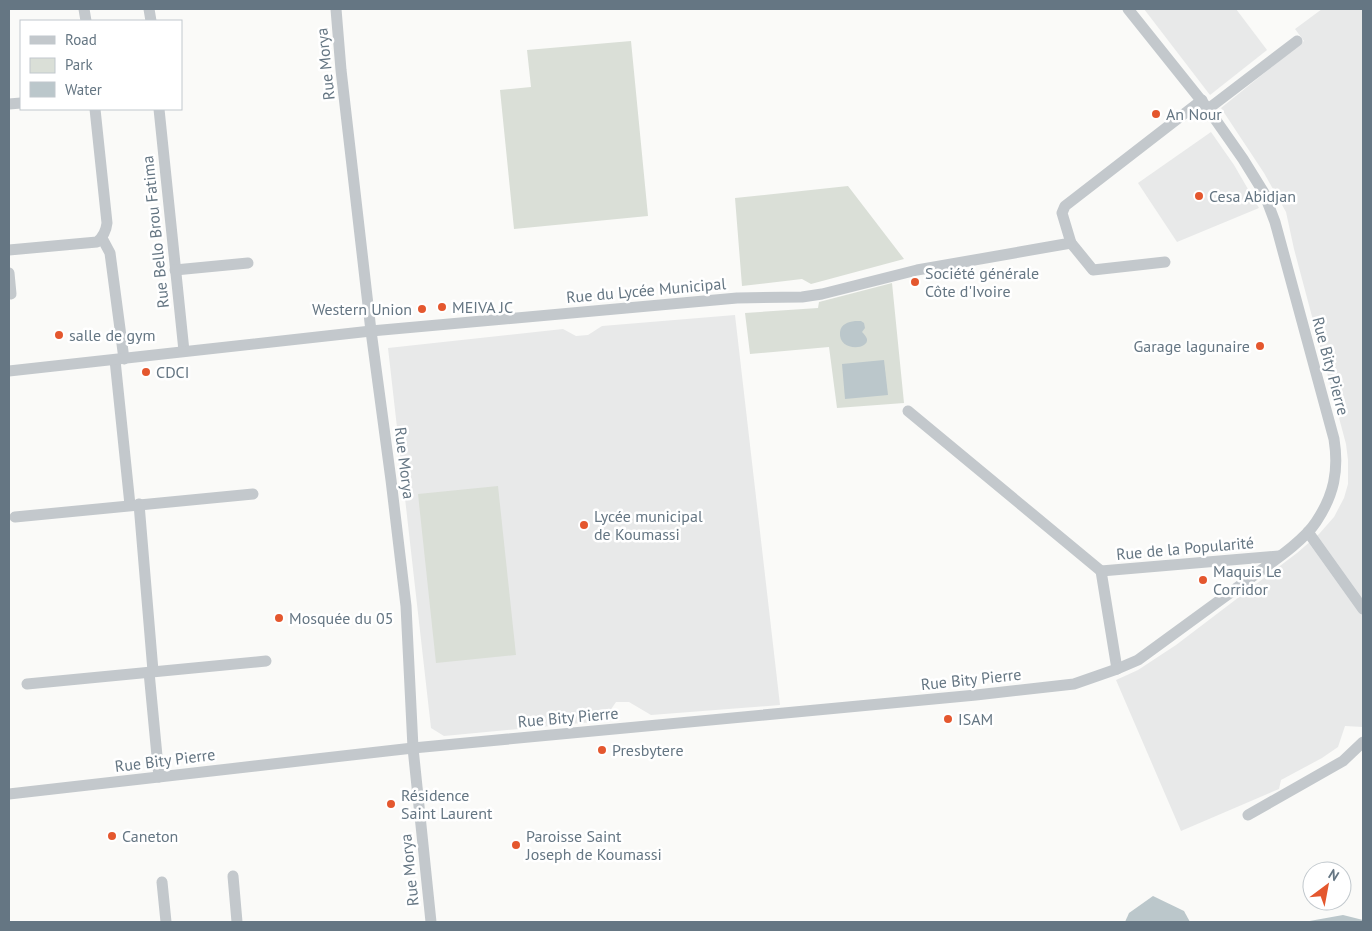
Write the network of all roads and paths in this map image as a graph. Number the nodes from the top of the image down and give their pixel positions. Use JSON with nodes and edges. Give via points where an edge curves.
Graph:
{"nodes":[{"id":1,"x":336,"y":9,"type":"edge"},
{"id":2,"x":1128,"y":9,"type":"edge"},
{"id":3,"x":1297,"y":41,"type":"dead end"},
{"id":4,"x":1205,"y":104,"type":"junction"},
{"id":5,"x":94,"y":110,"type":"edge"},
{"id":6,"x":159,"y":110,"type":"edge"},
{"id":7,"x":102,"y":238,"type":"junction"},
{"id":8,"x":1071,"y":243,"type":"junction"},
{"id":9,"x":9,"y":250,"type":"edge"},
{"id":10,"x":1165,"y":262,"type":"dead end"},
{"id":11,"x":248,"y":263,"type":"dead end"},
{"id":12,"x":175,"y":270,"type":"junction"},
{"id":13,"x":9,"y":273,"type":"edge"},
{"id":14,"x":11,"y":294,"type":"dead end"},
{"id":15,"x":371,"y":332,"type":"junction"},
{"id":16,"x":184,"y":351,"type":"junction"},
{"id":17,"x":119,"y":359,"type":"junction"},
{"id":18,"x":9,"y":371,"type":"edge"},
{"id":19,"x":908,"y":411,"type":"dead end"},
{"id":20,"x":253,"y":494,"type":"dead end"},
{"id":21,"x":135,"y":505,"type":"junction"},
{"id":22,"x":15,"y":517,"type":"dead end"},
{"id":23,"x":1308,"y":532,"type":"junction"},
{"id":24,"x":1280,"y":556,"type":"junction"},
{"id":25,"x":1101,"y":571,"type":"junction"},
{"id":26,"x":1363,"y":609,"type":"edge"},
{"id":27,"x":266,"y":661,"type":"dead end"},
{"id":28,"x":1117,"y":669,"type":"junction"},
{"id":29,"x":151,"y":672,"type":"junction"},
{"id":30,"x":27,"y":684,"type":"dead end"},
{"id":31,"x":1363,"y":742,"type":"edge"},
{"id":32,"x":413,"y":748,"type":"junction"},
{"id":33,"x":159,"y":777,"type":"junction"},
{"id":34,"x":9,"y":794,"type":"edge"},
{"id":35,"x":1248,"y":815,"type":"dead end"},
{"id":36,"x":233,"y":876,"type":"dead end"},
{"id":37,"x":162,"y":882,"type":"dead end"},
{"id":38,"x":166,"y":922,"type":"edge"},
{"id":39,"x":237,"y":922,"type":"edge"},
{"id":40,"x":431,"y":922,"type":"edge"}],
"edges":[{"from":1,"to":15,"type":"street","name":"Rue Morya"},
{"from":2,"to":4,"type":"street","name":"Rue Bity Pierre"},
{"from":3,"to":4,"type":"street"},
{"from":4,"to":8,"type":"street","via":[[1065,206],[1062,213]]},
{"from":4,"to":23,"type":"street","name":"Rue Bity Pierre","via":[[1264,193],[1275,222],[1334,439],[1336,478],[1330,497]]},
{"from":5,"to":7,"type":"street","via":[[107,223]]},
{"from":6,"to":12,"type":"street","name":"Rue Bello Brou Fatima"},
{"from":7,"to":9,"type":"street","via":[[97,242]]},
{"from":7,"to":17,"type":"street","via":[[110,253]]},
{"from":8,"to":10,"type":"street","via":[[1093,270]]},
{"from":8,"to":15,"type":"street","name":"Rue du Lycée Municipal","via":[[917,270],[802,297],[737,298]]},
{"from":11,"to":12,"type":"street"},
{"from":12,"to":16,"type":"street","name":"Rue Bello Brou Fatima"},
{"from":13,"to":14,"type":"street"},
{"from":15,"to":16,"type":"street","name":"Rue du Lycée Municipal"},
{"from":15,"to":32,"type":"street","name":"Rue Morya","via":[[406,606]]},
{"from":16,"to":17,"type":"street","name":"Rue du Lycée Municipal"},
{"from":17,"to":18,"type":"street","name":"Rue du Lycée Municipal"},
{"from":17,"to":21,"type":"street"},
{"from":19,"to":25,"type":"street"},
{"from":20,"to":21,"type":"street"},
{"from":21,"to":22,"type":"street"},
{"from":21,"to":29,"type":"street"},
{"from":23,"to":24,"type":"street","name":"Rue Bity Pierre"},
{"from":23,"to":26,"type":"street"},
{"from":24,"to":25,"type":"street","name":"Rue de la Popularité"},
{"from":24,"to":28,"type":"street","name":"Rue Bity Pierre","via":[[1138,660]]},
{"from":25,"to":28,"type":"street","name":"Rue de la Popularité"},
{"from":27,"to":29,"type":"street"},
{"from":28,"to":32,"type":"street","name":"Rue Bity Pierre","via":[[1074,684],[976,695]]},
{"from":29,"to":30,"type":"street"},
{"from":29,"to":33,"type":"street"},
{"from":31,"to":35,"type":"street","via":[[1343,762]]},
{"from":32,"to":33,"type":"street","name":"Rue Bity Pierre"},
{"from":32,"to":40,"type":"street","name":"Rue Morya"},
{"from":33,"to":34,"type":"street","name":"Rue Bity Pierre"},
{"from":36,"to":39,"type":"street"},
{"from":37,"to":38,"type":"street"}]}
